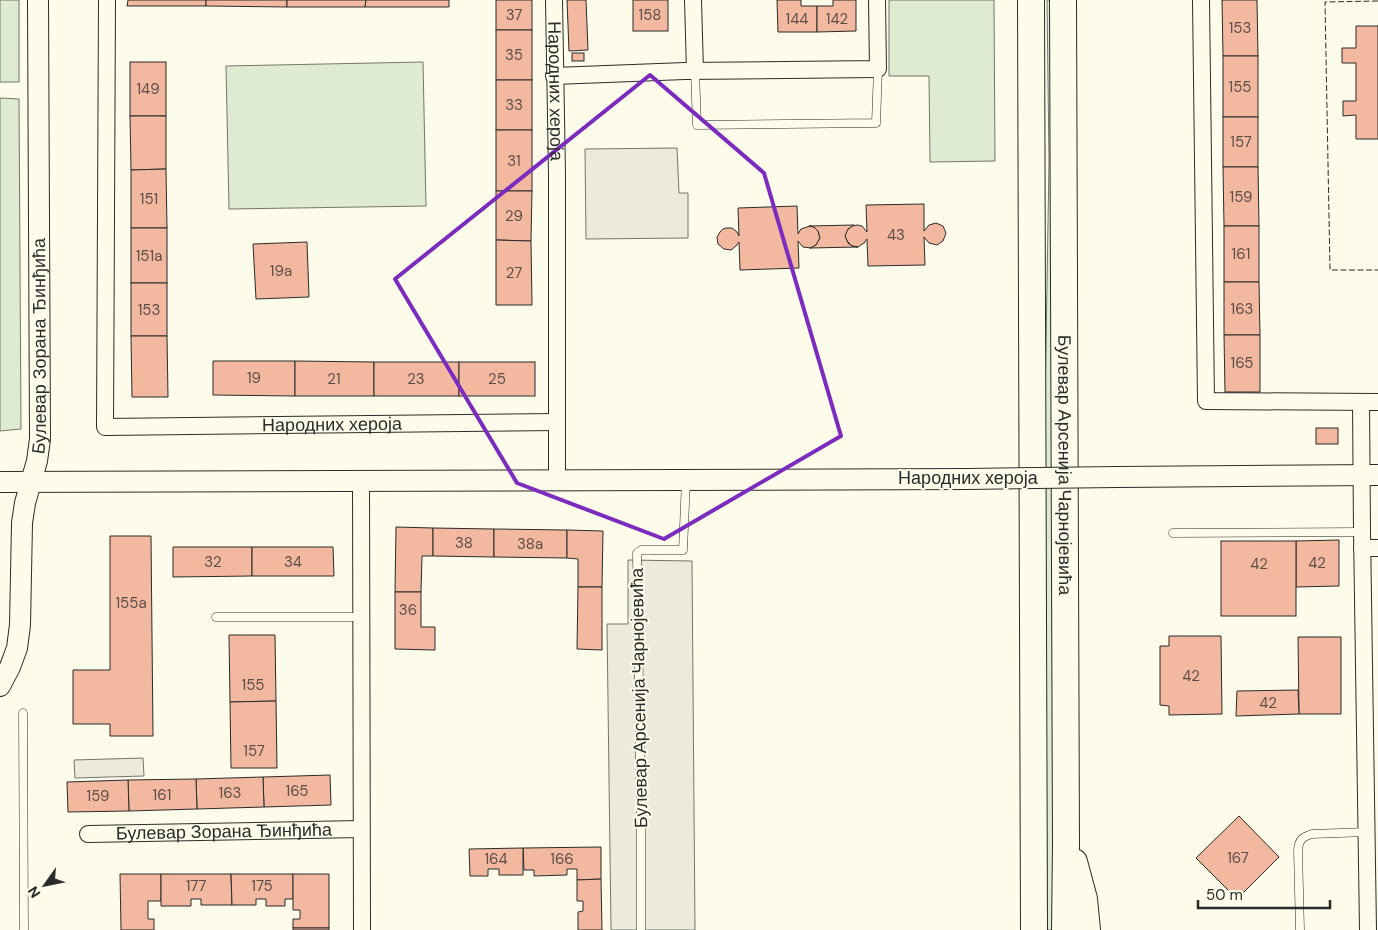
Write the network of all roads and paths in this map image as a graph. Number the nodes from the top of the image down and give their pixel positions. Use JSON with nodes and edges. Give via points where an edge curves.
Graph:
{"nodes":[{"id":1,"x":38,"y":0,"type":"edge"},
{"id":2,"x":107,"y":0,"type":"edge"},
{"id":3,"x":554,"y":0,"type":"edge"},
{"id":4,"x":693,"y":0,"type":"edge"},
{"id":5,"x":877,"y":0,"type":"edge"},
{"id":6,"x":1031,"y":0,"type":"edge"},
{"id":7,"x":1063,"y":0,"type":"edge"},
{"id":8,"x":1201,"y":0,"type":"edge"},
{"id":9,"x":878,"y":69,"type":"junction"},
{"id":10,"x":695,"y":71,"type":"junction"},
{"id":11,"x":554,"y":76,"type":"junction"},
{"id":12,"x":1361,"y":402,"type":"junction"},
{"id":13,"x":1378,"y":402,"type":"edge"},
{"id":14,"x":557,"y":422,"type":"junction"},
{"id":15,"x":1370,"y":475,"type":"edge"},
{"id":16,"x":557,"y":480,"type":"junction"},
{"id":17,"x":686,"y":480,"type":"junction"},
{"id":18,"x":361,"y":481,"type":"junction"},
{"id":19,"x":0,"y":482,"type":"edge"},
{"id":20,"x":31,"y":482,"type":"junction"},
{"id":21,"x":1173,"y":533,"type":"dead end"},
{"id":22,"x":1367,"y":542,"type":"edge"},
{"id":23,"x":216,"y":617,"type":"dead end"},
{"id":24,"x":361,"y":617,"type":"junction"},
{"id":25,"x":0,"y":686,"type":"edge"},
{"id":26,"x":23,"y":714,"type":"dead end"},
{"id":27,"x":361,"y":829,"type":"junction"},
{"id":28,"x":1367,"y":832,"type":"junction"},
{"id":29,"x":88,"y":834,"type":"dead end"},
{"id":30,"x":1035,"y":840,"type":"junction"},
{"id":31,"x":1066,"y":846,"type":"junction"},
{"id":32,"x":24,"y":930,"type":"edge"},
{"id":33,"x":362,"y":930,"type":"edge"},
{"id":34,"x":641,"y":930,"type":"edge"},
{"id":35,"x":1016,"y":930,"type":"edge"},
{"id":36,"x":1034,"y":930,"type":"edge"},
{"id":37,"x":1065,"y":930,"type":"edge"},
{"id":38,"x":1087,"y":930,"type":"edge"},
{"id":39,"x":1300,"y":930,"type":"edge"},
{"id":40,"x":1368,"y":930,"type":"edge"}],
"edges":[{"from":1,"to":20,"type":"street","name":"Булевар Зорана Ђинђића","via":[[40,439]]},
{"from":2,"to":14,"type":"street","name":"Народних хероја","via":[[106,427]]},
{"from":3,"to":11,"type":"street","name":"Народних хероја"},
{"from":4,"to":10,"type":"street"},
{"from":5,"to":9,"type":"street"},
{"from":6,"to":30,"type":"highway","name":"Булевар Арсенија Чарнојевића"},
{"from":7,"to":31,"type":"highway","name":"Булевар Арсенија Чарнојевића"},
{"from":8,"to":12,"type":"street","via":[[1206,401]]},
{"from":9,"to":10,"type":"street"},
{"from":9,"to":10,"type":"lane","via":[[876,122],[697,125]]},
{"from":10,"to":11,"type":"street"},
{"from":11,"to":14,"type":"street","name":"Народних хероја"},
{"from":12,"to":13,"type":"street"},
{"from":12,"to":15,"type":"street"},
{"from":14,"to":16,"type":"street","name":"Народних хероја"},
{"from":15,"to":17,"type":"street","name":"Народних хероја","bridge":true},
{"from":15,"to":22,"type":"street"},
{"from":16,"to":17,"type":"street","name":"Народних хероја"},
{"from":16,"to":18,"type":"street","name":"Народних хероја"},
{"from":17,"to":34,"type":"lane","name":"Булевар Арсенија Чарнојевића","via":[[683,550],[641,550],[637,553]]},
{"from":18,"to":20,"type":"street","name":"Народних хероја"},
{"from":18,"to":24,"type":"street"},
{"from":19,"to":20,"type":"street","name":"Народних хероја"},
{"from":20,"to":25,"type":"street","name":"Булевар Зорана Ђинђића","via":[[22,523],[17,648]]},
{"from":21,"to":22,"type":"lane"},
{"from":22,"to":28,"type":"street"},
{"from":23,"to":24,"type":"lane"},
{"from":24,"to":27,"type":"street"},
{"from":26,"to":32,"type":"lane"},
{"from":27,"to":29,"type":"street","name":"Булевар Зорана Ђинђића"},
{"from":27,"to":33,"type":"street"},
{"from":28,"to":39,"type":"lane","via":[[1312,834],[1301,839],[1298,850]]},
{"from":28,"to":40,"type":"street"},
{"from":30,"to":35,"type":"highway","via":[[1022,871]]},
{"from":30,"to":36,"type":"highway","name":"Булевар Арсенија Чарнојевића"},
{"from":31,"to":37,"type":"highway","name":"Булевар Арсенија Чарнојевића"},
{"from":31,"to":38,"type":"highway","via":[[1078,874]]}]}
